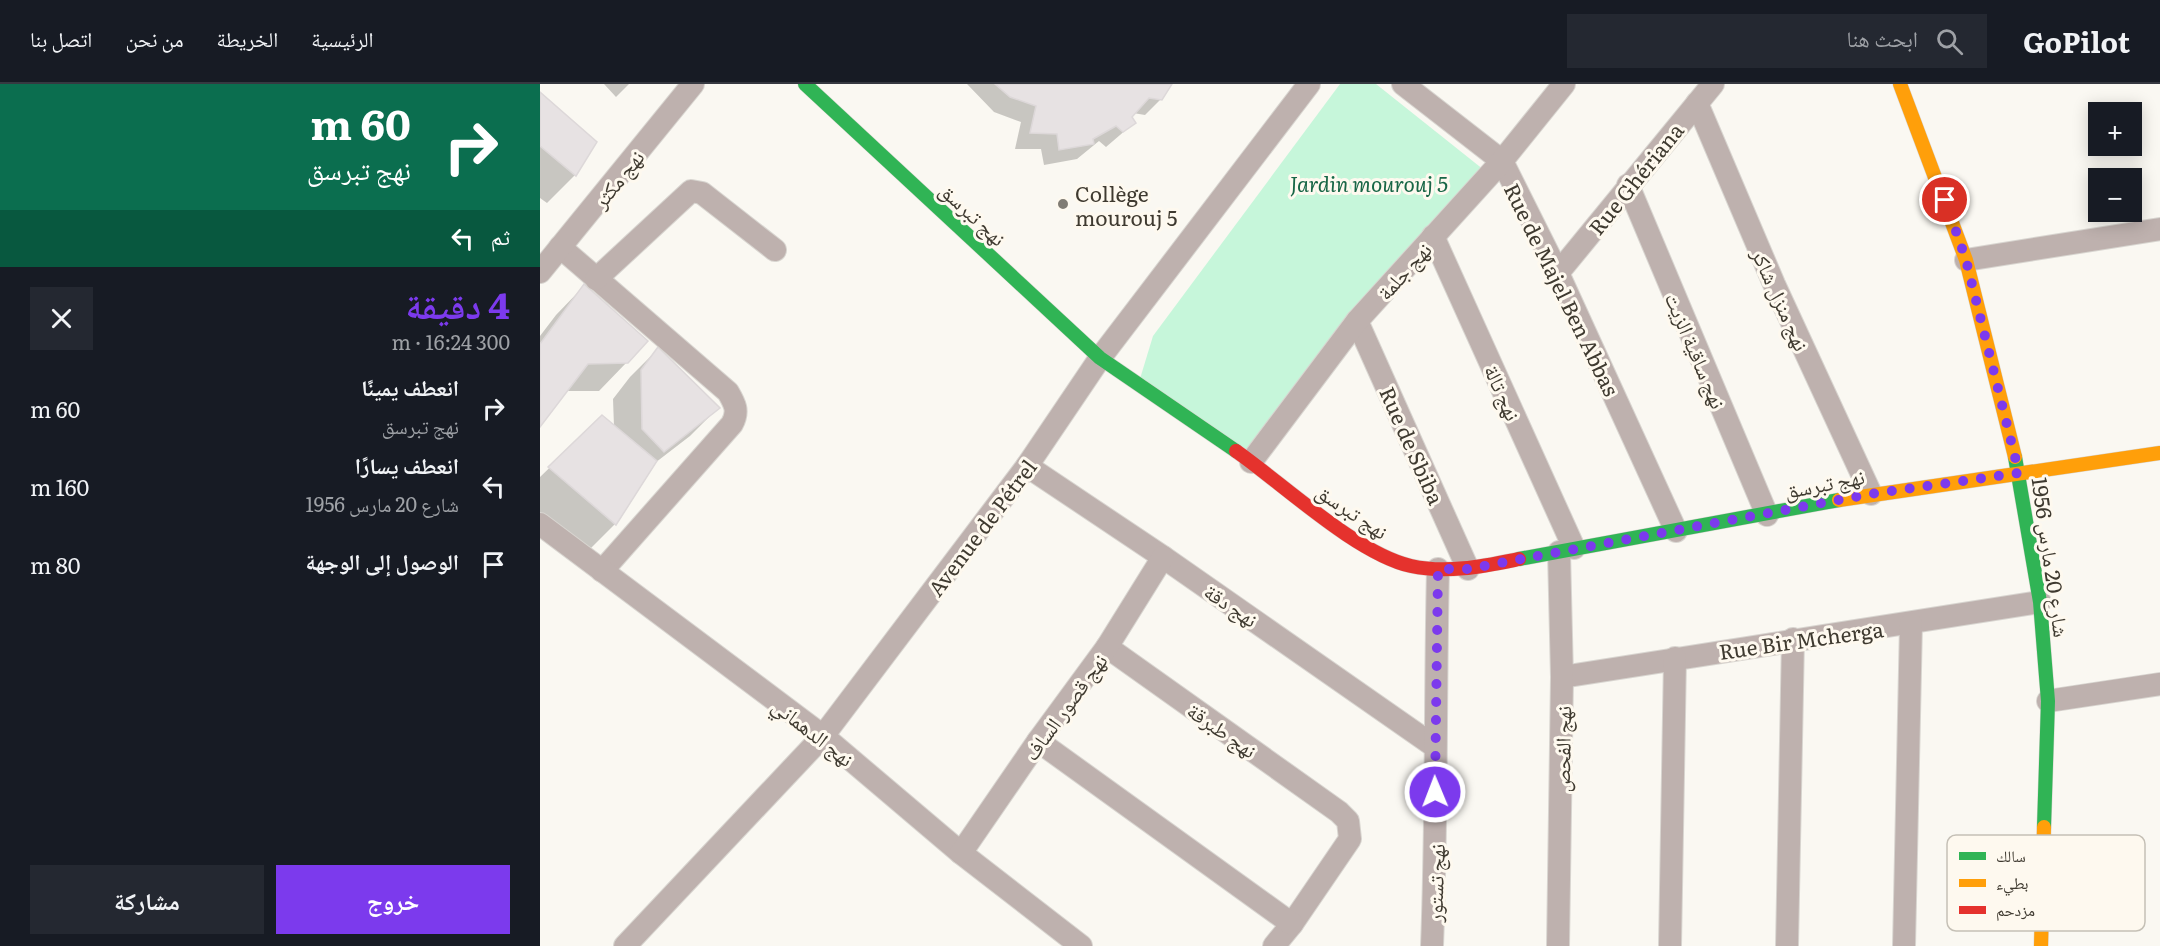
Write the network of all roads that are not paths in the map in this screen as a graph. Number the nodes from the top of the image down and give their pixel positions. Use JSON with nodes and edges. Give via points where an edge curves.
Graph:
{"nodes":[{"id":1,"x":693,"y":84,"type":"edge"},
{"id":2,"x":805,"y":84,"type":"edge"},
{"id":3,"x":1309,"y":84,"type":"edge"},
{"id":4,"x":1403,"y":84,"type":"edge"},
{"id":5,"x":1564,"y":84,"type":"edge"},
{"id":6,"x":1713,"y":84,"type":"edge"},
{"id":7,"x":1900,"y":84,"type":"edge"},
{"id":8,"x":1697,"y":103,"type":"junction"},
{"id":9,"x":1502,"y":161,"type":"junction"},
{"id":10,"x":1628,"y":185,"type":"junction"},
{"id":11,"x":2160,"y":229,"type":"edge"},
{"id":12,"x":1433,"y":236,"type":"junction"},
{"id":13,"x":560,"y":248,"type":"junction"},
{"id":14,"x":775,"y":250,"type":"dead end"},
{"id":15,"x":1966,"y":260,"type":"junction"},
{"id":16,"x":540,"y":272,"type":"edge"},
{"id":17,"x":1558,"y":273,"type":"junction"},
{"id":18,"x":596,"y":279,"type":"junction"},
{"id":19,"x":1357,"y":321,"type":"junction"},
{"id":20,"x":1100,"y":358,"type":"junction"},
{"id":21,"x":2160,"y":453,"type":"edge"},
{"id":22,"x":1251,"y":462,"type":"junction"},
{"id":23,"x":1027,"y":466,"type":"junction"},
{"id":24,"x":2019,"y":473,"type":"junction"},
{"id":25,"x":1871,"y":494,"type":"junction"},
{"id":26,"x":1767,"y":515,"type":"junction"},
{"id":27,"x":540,"y":524,"type":"edge"},
{"id":28,"x":1677,"y":531,"type":"junction"},
{"id":29,"x":1566,"y":550,"type":"junction"},
{"id":30,"x":1163,"y":557,"type":"junction"},
{"id":31,"x":1438,"y":569,"type":"junction"},
{"id":32,"x":1468,"y":569,"type":"junction"},
{"id":33,"x":602,"y":571,"type":"junction"},
{"id":34,"x":2040,"y":602,"type":"junction"},
{"id":35,"x":1911,"y":624,"type":"junction"},
{"id":36,"x":1793,"y":639,"type":"junction"},
{"id":37,"x":1107,"y":647,"type":"junction"},
{"id":38,"x":1675,"y":658,"type":"junction"},
{"id":39,"x":1562,"y":677,"type":"junction"},
{"id":40,"x":2160,"y":684,"type":"edge"},
{"id":41,"x":2048,"y":701,"type":"junction"},
{"id":42,"x":823,"y":736,"type":"junction"},
{"id":43,"x":1038,"y":741,"type":"junction"},
{"id":44,"x":1434,"y":746,"type":"junction"},
{"id":45,"x":2044,"y":835,"type":"edge"},
{"id":46,"x":962,"y":853,"type":"junction"},
{"id":47,"x":1292,"y":924,"type":"junction"},
{"id":48,"x":2041,"y":931,"type":"edge"},
{"id":49,"x":625,"y":946,"type":"edge"},
{"id":50,"x":1081,"y":946,"type":"edge"},
{"id":51,"x":1274,"y":946,"type":"edge"},
{"id":52,"x":1431,"y":946,"type":"edge"},
{"id":53,"x":1558,"y":946,"type":"edge"},
{"id":54,"x":1670,"y":946,"type":"edge"},
{"id":55,"x":1787,"y":946,"type":"edge"},
{"id":56,"x":1904,"y":946,"type":"edge"},
{"id":57,"x":2041,"y":946,"type":"edge"}],
"edges":[{"from":1,"to":13,"type":"street","name":"نهج مكثر"},
{"from":2,"to":20,"type":"street","name":"نهج تبرسق"},
{"from":3,"to":20,"type":"street","name":"Avenue de Pétrel"},
{"from":4,"to":9,"type":"street","name":"Rue de Majel Ben Abbas"},
{"from":5,"to":9,"type":"street","name":"نهج جلمة"},
{"from":6,"to":8,"type":"street","name":"Rue Ghériana"},
{"from":7,"to":15,"type":"street","name":"شارع 20 مارس 1956"},
{"from":8,"to":10,"type":"street","name":"Rue Ghériana"},
{"from":8,"to":25,"type":"street","name":"نهج منزل شاكر","via":[[1774,284]]},
{"from":9,"to":12,"type":"street","name":"نهج جلمة"},
{"from":9,"to":17,"type":"street","name":"Rue de Majel Ben Abbas"},
{"from":10,"to":17,"type":"street","name":"Rue Ghériana"},
{"from":10,"to":26,"type":"street","name":"نهج ساقية الزيت"},
{"from":11,"to":15,"type":"street"},
{"from":12,"to":19,"type":"street","name":"نهج جلمة"},
{"from":12,"to":29,"type":"street","name":"نهج تالة"},
{"from":13,"to":16,"type":"street","name":"نهج مكثر"},
{"from":13,"to":18,"type":"street"},
{"from":14,"to":18,"type":"street","via":[[702,193],[691,191]]},
{"from":15,"to":24,"type":"street","name":"شارع 20 مارس 1956"},
{"from":17,"to":28,"type":"street","name":"Rue de Majel Ben Abbas"},
{"from":18,"to":33,"type":"street","via":[[728,392],[737,415]]},
{"from":19,"to":22,"type":"street","name":"نهج جلمة"},
{"from":19,"to":32,"type":"street","name":"Rue de Sbiba"},
{"from":20,"to":22,"type":"street","name":"نهج تبرسق"},
{"from":20,"to":23,"type":"street","name":"Avenue de Pétrel"},
{"from":21,"to":24,"type":"street","name":"نهج تبرسق"},
{"from":22,"to":31,"type":"street","name":"نهج تبرسق","via":[[1363,545],[1390,559]]},
{"from":23,"to":30,"type":"street","name":"نهج دقة"},
{"from":23,"to":42,"type":"street","name":"Avenue de Pétrel"},
{"from":24,"to":25,"type":"street","name":"نهج تبرسق"},
{"from":24,"to":34,"type":"street","name":"شارع 20 مارس 1956"},
{"from":25,"to":26,"type":"street","name":"نهج تبرسق"},
{"from":26,"to":28,"type":"street","name":"نهج تبرسق"},
{"from":27,"to":33,"type":"street","name":"نهج الدهماني"},
{"from":28,"to":29,"type":"street","name":"نهج تبرسق"},
{"from":29,"to":32,"type":"street","name":"نهج تبرسق"},
{"from":29,"to":39,"type":"street","name":"نهج الفحص"},
{"from":30,"to":37,"type":"street","name":"نهج قصور الساف"},
{"from":30,"to":44,"type":"street","name":"نهج دقة"},
{"from":31,"to":32,"type":"street","name":"نهج تبرسق"},
{"from":31,"to":44,"type":"street","name":"نهج تستور"},
{"from":33,"to":42,"type":"street","name":"نهج الدهماني"},
{"from":34,"to":35,"type":"street","name":"Rue Bir Mcherga"},
{"from":34,"to":41,"type":"street","name":"شارع 20 مارس 1956"},
{"from":35,"to":36,"type":"street","name":"Rue Bir Mcherga"},
{"from":35,"to":56,"type":"street"},
{"from":36,"to":38,"type":"street","name":"Rue Bir Mcherga"},
{"from":36,"to":55,"type":"street"},
{"from":37,"to":43,"type":"street","name":"نهج قصور الساف"},
{"from":37,"to":47,"type":"street","name":"نهج طبرقة","via":[[1348,821],[1350,839]]},
{"from":38,"to":39,"type":"street","name":"Rue Bir Mcherga"},
{"from":38,"to":54,"type":"street"},
{"from":39,"to":53,"type":"street","name":"نهج الفحص"},
{"from":40,"to":41,"type":"street"},
{"from":41,"to":45,"type":"street","name":"شارع 20 مارس 1956"},
{"from":42,"to":46,"type":"street","name":"نهج الدهماني"},
{"from":42,"to":49,"type":"street","name":"Avenue de Pétrel"},
{"from":43,"to":46,"type":"street","name":"نهج قصور الساف"},
{"from":43,"to":47,"type":"street"},
{"from":44,"to":52,"type":"street","name":"نهج تستور","via":[[1436,838]]},
{"from":46,"to":50,"type":"street","name":"نهج الدهماني"},
{"from":47,"to":51,"type":"street"},
{"from":48,"to":57,"type":"street","name":"شارع 20 مارس 1956"}]}
